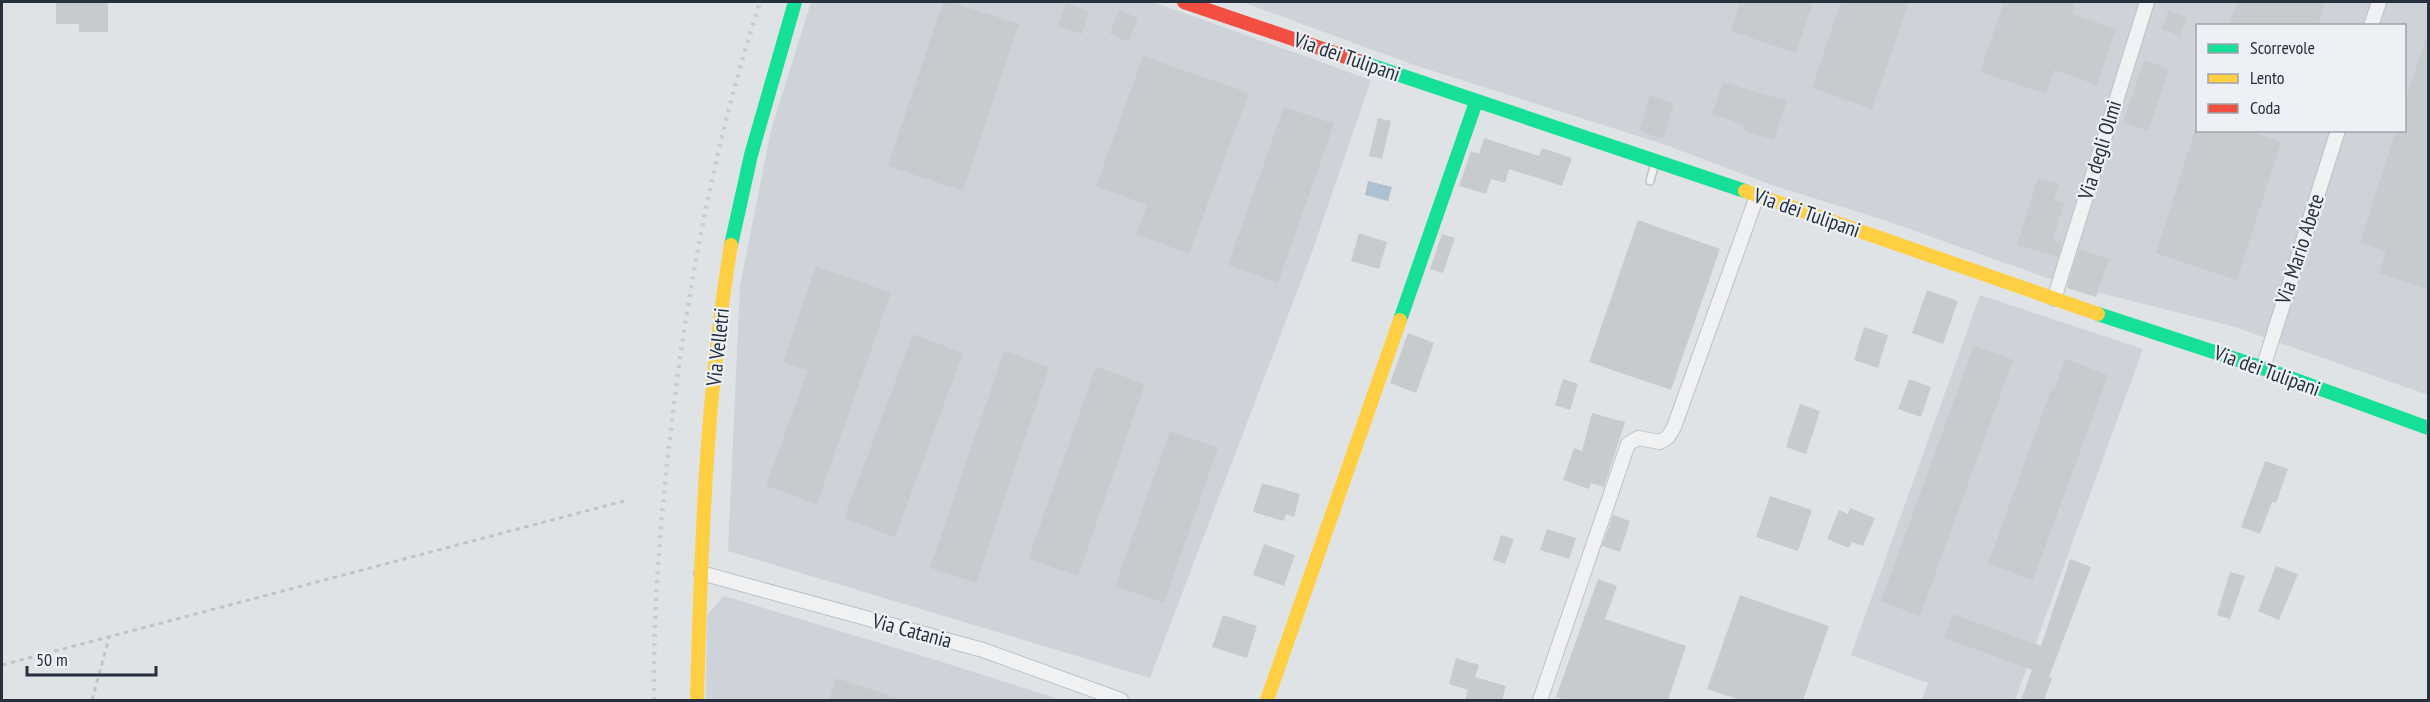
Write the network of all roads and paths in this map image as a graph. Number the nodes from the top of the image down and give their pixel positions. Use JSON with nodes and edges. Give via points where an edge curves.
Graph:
{"nodes":[{"id":1,"x":795,"y":2,"type":"edge"},
{"id":2,"x":1184,"y":2,"type":"edge"},
{"id":3,"x":2146,"y":2,"type":"edge"},
{"id":4,"x":2379,"y":2,"type":"edge"},
{"id":5,"x":2372,"y":24,"type":"edge"},
{"id":6,"x":1476,"y":102,"type":"junction"},
{"id":7,"x":2337,"y":132,"type":"edge"},
{"id":8,"x":1656,"y":161,"type":"junction"},
{"id":9,"x":1650,"y":181,"type":"dead end"},
{"id":10,"x":1757,"y":196,"type":"junction"},
{"id":11,"x":2054,"y":299,"type":"junction"},
{"id":12,"x":2263,"y":368,"type":"junction"},
{"id":13,"x":2428,"y":428,"type":"edge"},
{"id":14,"x":624,"y":501,"type":"dead end"},
{"id":15,"x":700,"y":573,"type":"junction"},
{"id":16,"x":109,"y":638,"type":"junction"},
{"id":17,"x":2,"y":665,"type":"edge"},
{"id":18,"x":92,"y":700,"type":"edge"},
{"id":19,"x":697,"y":700,"type":"edge"},
{"id":20,"x":1120,"y":700,"type":"edge"},
{"id":21,"x":1267,"y":700,"type":"edge"},
{"id":22,"x":1540,"y":700,"type":"edge"}],
"edges":[{"from":1,"to":15,"type":"street","name":"Via Velletri","via":[[756,140],[732,246],[709,434]]},
{"from":2,"to":6,"type":"street","name":"Via dei Tulipani"},
{"from":3,"to":11,"type":"street","name":"Via degli Olmi"},
{"from":4,"to":5,"type":"street"},
{"from":6,"to":8,"type":"street","name":"Via dei Tulipani"},
{"from":6,"to":21,"type":"street"},
{"from":7,"to":12,"type":"street","name":"Via Mario Abete"},
{"from":8,"to":9,"type":"lane"},
{"from":8,"to":10,"type":"street","name":"Via dei Tulipani"},
{"from":10,"to":11,"type":"street","name":"Via dei Tulipani"},
{"from":10,"to":22,"type":"street","via":[[1674,427],[1660,442],[1638,438],[1628,444]]},
{"from":11,"to":12,"type":"street","name":"Via dei Tulipani"},
{"from":12,"to":13,"type":"street","name":"Via dei Tulipani"},
{"from":14,"to":16,"type":"path"},
{"from":15,"to":19,"type":"street","name":"Via Velletri"},
{"from":15,"to":20,"type":"street","name":"Via Catania","via":[[983,650]]},
{"from":16,"to":17,"type":"path"},
{"from":16,"to":18,"type":"path"}]}
